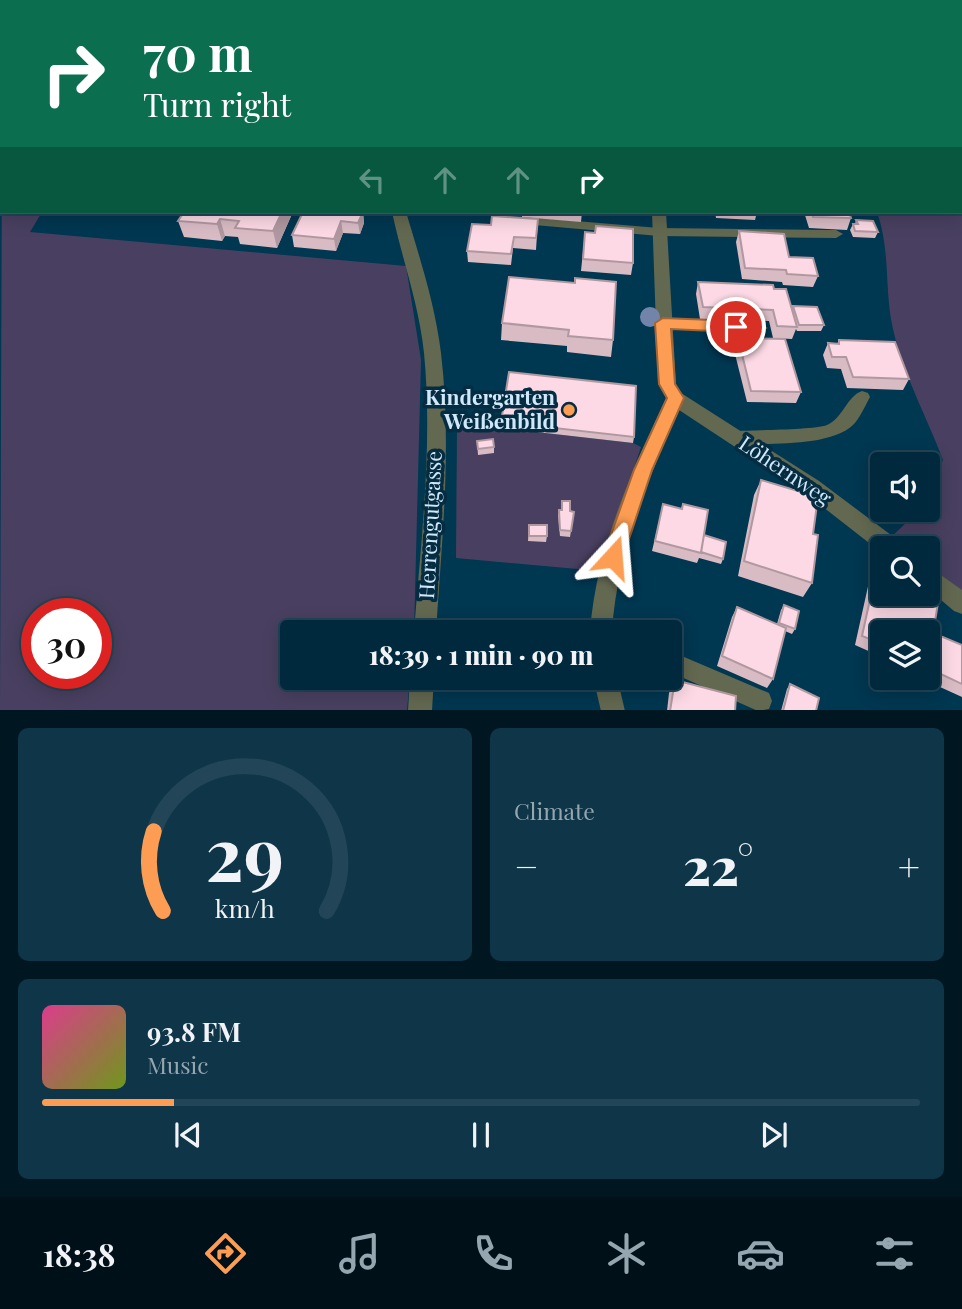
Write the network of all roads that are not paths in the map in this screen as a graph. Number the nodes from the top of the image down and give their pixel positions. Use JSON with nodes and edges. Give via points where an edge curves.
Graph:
{"nodes":[{"id":1,"x":400,"y":214,"type":"edge"},
{"id":2,"x":659,"y":214,"type":"edge"},
{"id":3,"x":528,"y":221,"type":"edge"},
{"id":4,"x":659,"y":232,"type":"junction"},
{"id":5,"x":836,"y":234,"type":"dead end"},
{"id":6,"x":663,"y":323,"type":"junction"},
{"id":7,"x":760,"y":328,"type":"dead end"},
{"id":8,"x":862,"y":397,"type":"dead end"},
{"id":9,"x":675,"y":398,"type":"junction"},
{"id":10,"x":737,"y":439,"type":"junction"},
{"id":11,"x":876,"y":536,"type":"edge"},
{"id":12,"x":940,"y":586,"type":"edge"},
{"id":13,"x":962,"y":604,"type":"edge"},
{"id":14,"x":426,"y":620,"type":"edge"},
{"id":15,"x":603,"y":620,"type":"edge"},
{"id":16,"x":682,"y":666,"type":"edge"},
{"id":17,"x":421,"y":690,"type":"edge"},
{"id":18,"x":608,"y":690,"type":"edge"},
{"id":19,"x":761,"y":701,"type":"dead end"},
{"id":20,"x":420,"y":710,"type":"edge"},
{"id":21,"x":613,"y":710,"type":"edge"}],
"edges":[{"from":1,"to":14,"type":"street","name":"Herrengutgasse","via":[[427,316],[432,361],[435,435]]},
{"from":2,"to":4,"type":"street"},
{"from":3,"to":4,"type":"lane"},
{"from":4,"to":5,"type":"lane"},
{"from":4,"to":6,"type":"street"},
{"from":6,"to":7,"type":"lane"},
{"from":6,"to":9,"type":"street","via":[[667,384]]},
{"from":8,"to":10,"type":"lane","via":[[847,420],[828,432]]},
{"from":9,"to":10,"type":"street","name":"Löhernweg"},
{"from":9,"to":15,"type":"street","via":[[643,470],[605,579]]},
{"from":10,"to":11,"type":"street","name":"Löhernweg"},
{"from":12,"to":13,"type":"street"},
{"from":16,"to":19,"type":"lane"},
{"from":17,"to":20,"type":"street"},
{"from":18,"to":21,"type":"street"}]}
